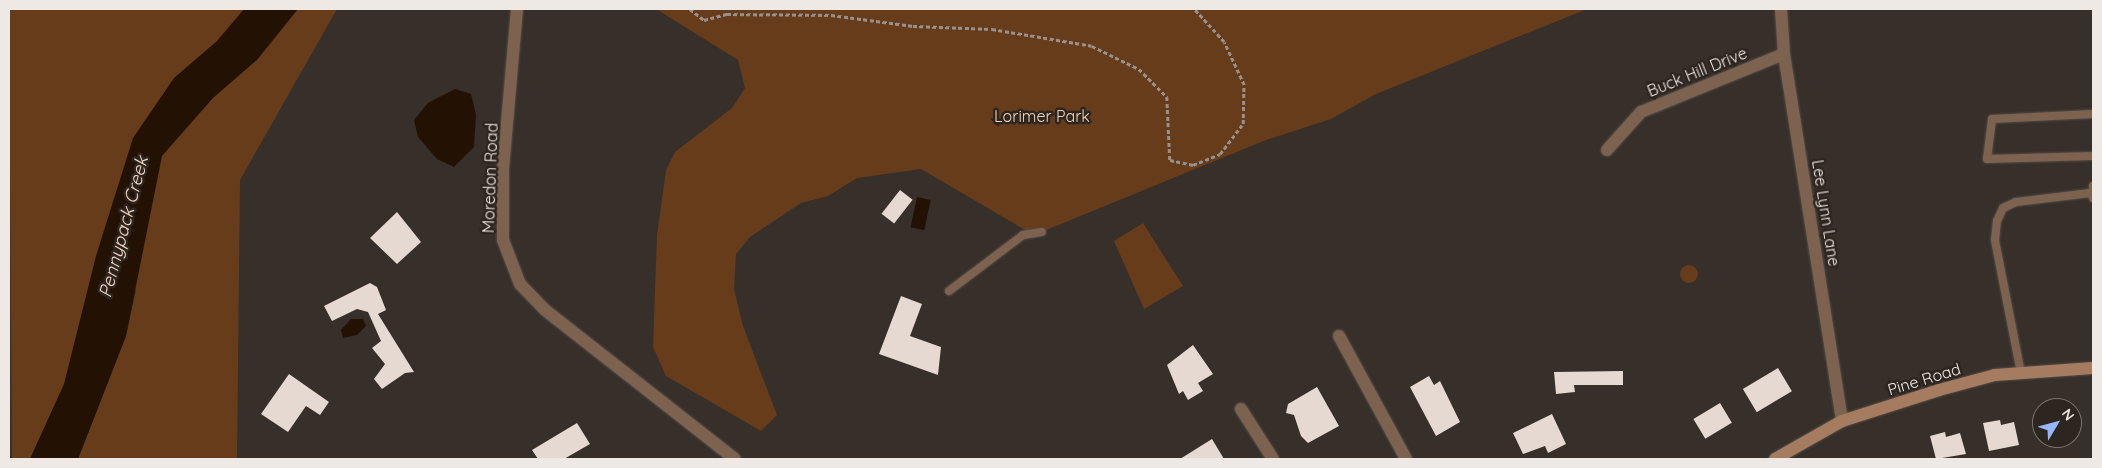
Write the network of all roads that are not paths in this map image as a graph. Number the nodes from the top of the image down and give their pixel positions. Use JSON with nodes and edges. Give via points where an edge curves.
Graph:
{"nodes":[{"id":1,"x":517,"y":9,"type":"edge"},
{"id":2,"x":1781,"y":9,"type":"edge"},
{"id":3,"x":1784,"y":54,"type":"junction"},
{"id":4,"x":2093,"y":114,"type":"edge"},
{"id":5,"x":1607,"y":150,"type":"dead end"},
{"id":6,"x":2093,"y":156,"type":"edge"},
{"id":7,"x":2092,"y":192,"type":"edge"},
{"id":8,"x":1042,"y":232,"type":"dead end"},
{"id":9,"x":949,"y":292,"type":"dead end"},
{"id":10,"x":1338,"y":336,"type":"dead end"},
{"id":11,"x":2093,"y":368,"type":"edge"},
{"id":12,"x":2021,"y":373,"type":"junction"},
{"id":13,"x":1241,"y":409,"type":"dead end"},
{"id":14,"x":1842,"y":421,"type":"junction"},
{"id":15,"x":735,"y":459,"type":"edge"},
{"id":16,"x":1273,"y":459,"type":"edge"},
{"id":17,"x":1406,"y":459,"type":"edge"},
{"id":18,"x":1775,"y":459,"type":"edge"}],
"edges":[{"from":1,"to":15,"type":"street","name":"Moredon Road","via":[[504,170],[503,240],[520,284],[545,310],[638,379]]},
{"from":2,"to":3,"type":"street","name":"Lee Lynn Lane"},
{"from":3,"to":5,"type":"street","name":"Buck Hill Drive","via":[[1641,112]]},
{"from":3,"to":14,"type":"street","name":"Lee Lynn Lane"},
{"from":4,"to":6,"type":"lane","via":[[1992,118],[1987,159]]},
{"from":7,"to":12,"type":"lane","via":[[2016,202],[2003,208],[1997,221],[1995,240]]},
{"from":8,"to":9,"type":"lane","via":[[1023,235]]},
{"from":10,"to":17,"type":"street"},
{"from":11,"to":12,"type":"street","name":"Pine Road"},
{"from":12,"to":14,"type":"street","name":"Pine Road","via":[[1939,390]]},
{"from":13,"to":16,"type":"street"},
{"from":14,"to":18,"type":"street","name":"Pine Road"}]}
